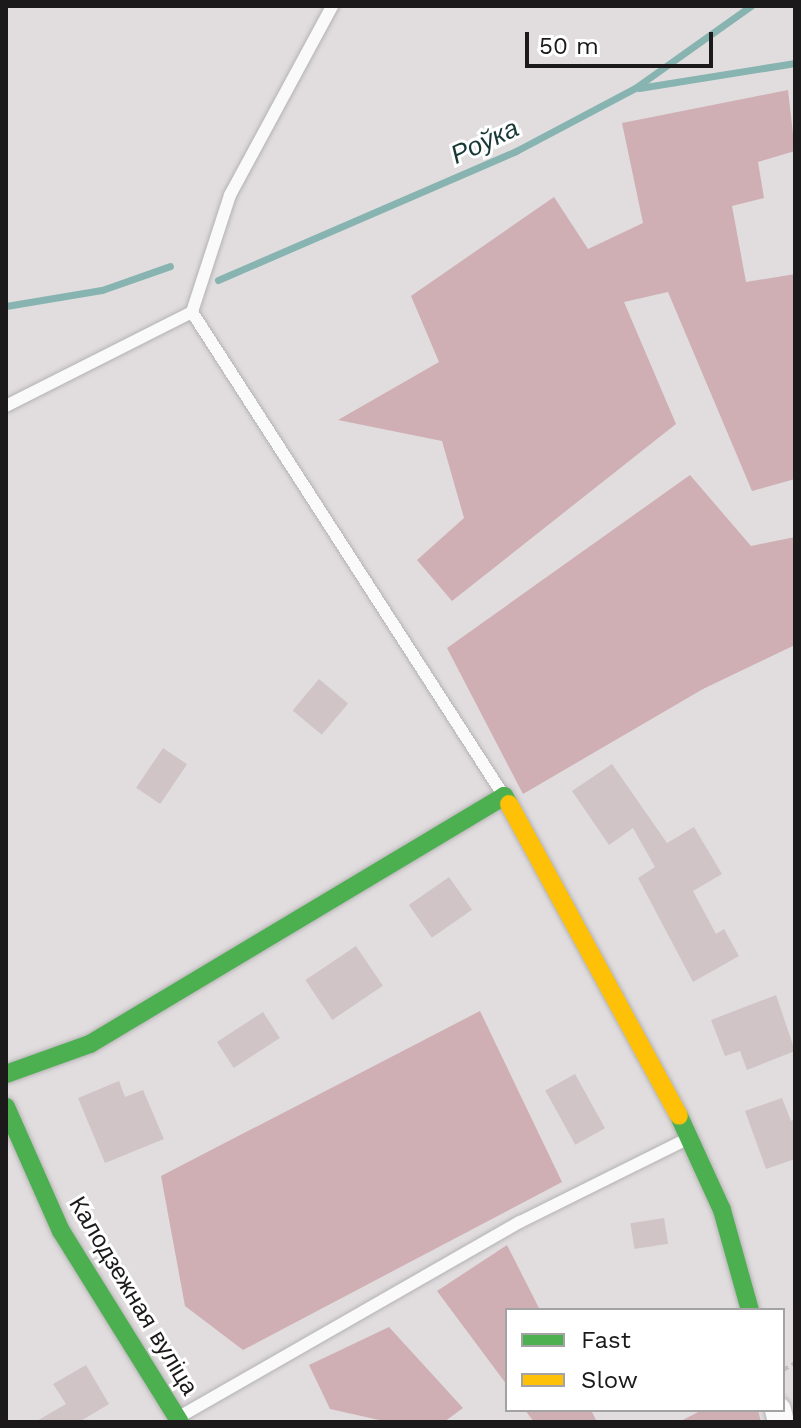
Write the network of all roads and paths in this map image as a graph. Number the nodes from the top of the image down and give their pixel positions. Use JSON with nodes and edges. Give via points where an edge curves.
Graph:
{"nodes":[{"id":1,"x":332,"y":6,"type":"edge"},
{"id":2,"x":192,"y":312,"type":"junction"},
{"id":3,"x":6,"y":406,"type":"edge"},
{"id":4,"x":504,"y":796,"type":"junction"},
{"id":5,"x":6,"y":1074,"type":"edge"},
{"id":6,"x":6,"y":1107,"type":"edge"},
{"id":7,"x":691,"y":1137,"type":"junction"},
{"id":8,"x":749,"y":1308,"type":"edge"},
{"id":9,"x":177,"y":1421,"type":"edge"}],
"edges":[{"from":1,"to":2,"type":"lane","via":[[230,195]]},
{"from":2,"to":3,"type":"lane"},
{"from":2,"to":4,"type":"lane"},
{"from":4,"to":5,"type":"street","via":[[90,1044]]},
{"from":4,"to":7,"type":"street"},
{"from":6,"to":9,"type":"street","name":"Калодзежная вуліца","via":[[61,1231]]},
{"from":7,"to":8,"type":"street","via":[[722,1210]]},
{"from":7,"to":9,"type":"lane","via":[[520,1222]]}]}
